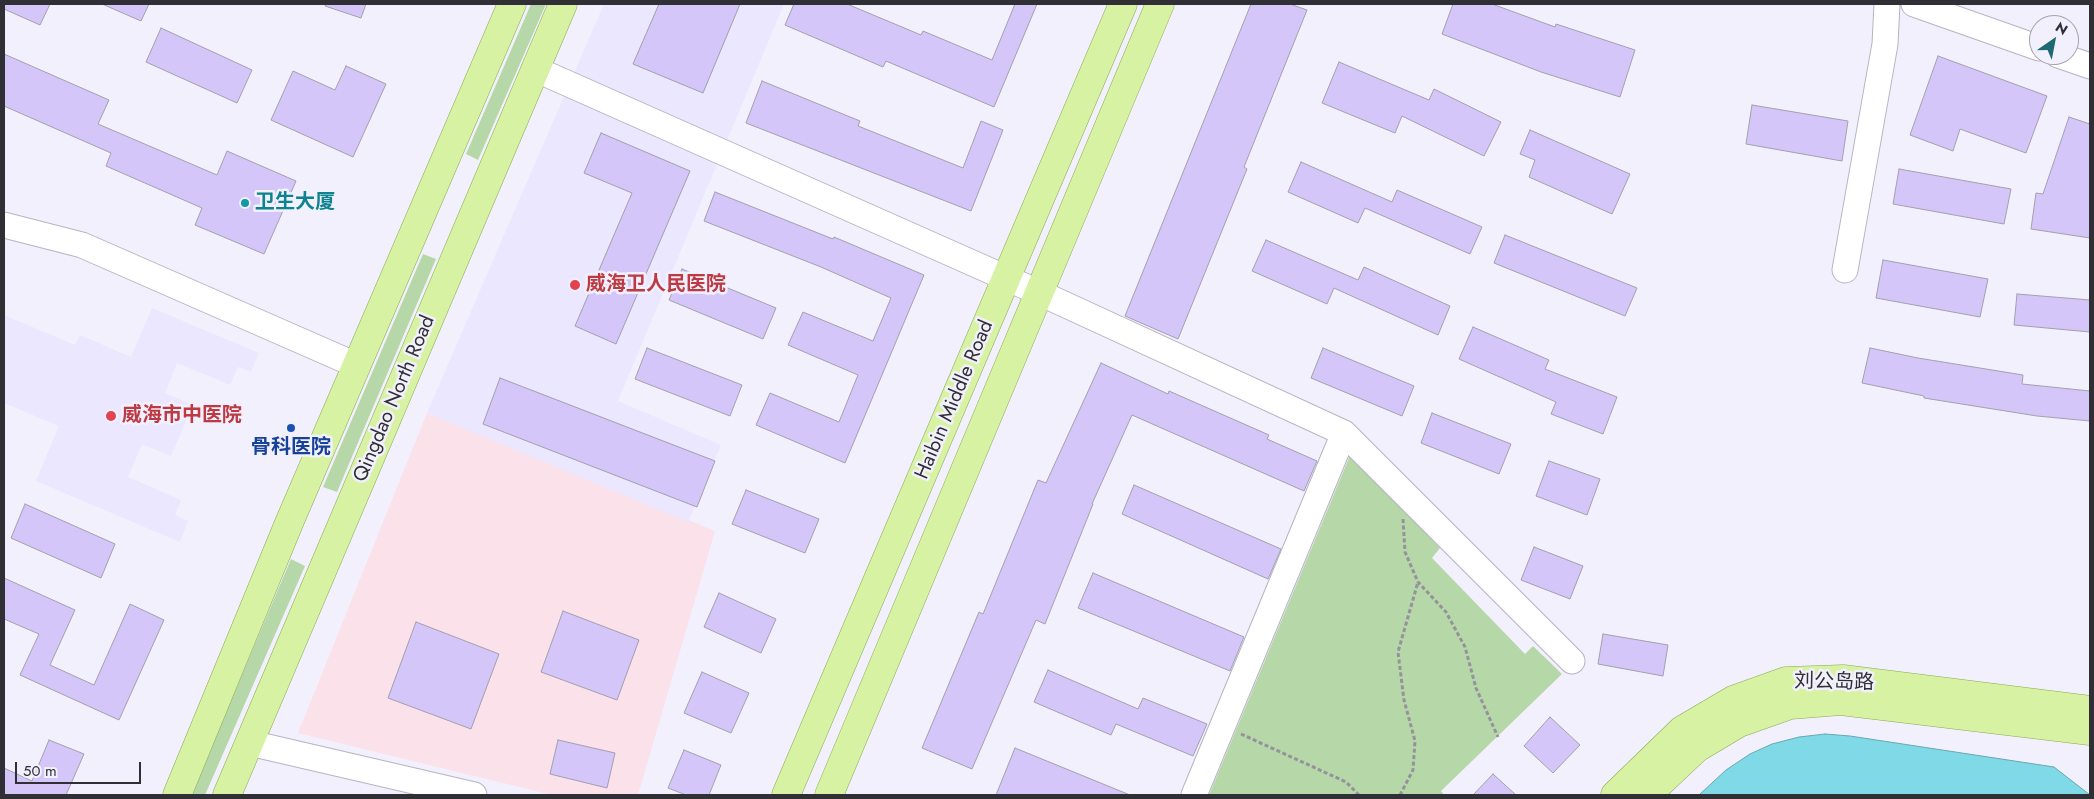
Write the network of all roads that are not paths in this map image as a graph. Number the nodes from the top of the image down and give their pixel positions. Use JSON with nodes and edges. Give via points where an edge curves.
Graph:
{"nodes":[{"id":1,"x":512,"y":4,"type":"edge"},
{"id":2,"x":564,"y":4,"type":"edge"},
{"id":3,"x":1123,"y":4,"type":"edge"},
{"id":4,"x":1160,"y":4,"type":"edge"},
{"id":5,"x":1887,"y":4,"type":"edge"},
{"id":6,"x":1914,"y":4,"type":"edge"},
{"id":7,"x":2029,"y":44,"type":"edge"},
{"id":8,"x":535,"y":69,"type":"junction"},
{"id":9,"x":4,"y":225,"type":"edge"},
{"id":10,"x":1845,"y":270,"type":"dead end"},
{"id":11,"x":1007,"y":278,"type":"junction"},
{"id":12,"x":1040,"y":293,"type":"junction"},
{"id":13,"x":356,"y":365,"type":"junction"},
{"id":14,"x":1344,"y":433,"type":"junction"},
{"id":15,"x":1572,"y":661,"type":"dead end"},
{"id":16,"x":2090,"y":710,"type":"edge"},
{"id":17,"x":2090,"y":731,"type":"edge"},
{"id":18,"x":250,"y":743,"type":"junction"},
{"id":19,"x":177,"y":795,"type":"edge"},
{"id":20,"x":227,"y":795,"type":"edge"},
{"id":21,"x":474,"y":795,"type":"edge"},
{"id":22,"x":786,"y":795,"type":"edge"},
{"id":23,"x":829,"y":795,"type":"edge"},
{"id":24,"x":1194,"y":795,"type":"edge"},
{"id":25,"x":1615,"y":795,"type":"edge"},
{"id":26,"x":1647,"y":795,"type":"edge"}],
"edges":[{"from":1,"to":13,"type":"main road"},
{"from":2,"to":8,"type":"main road","name":"Qingdao North Road"},
{"from":3,"to":11,"type":"main road","name":"Haibin Middle Road"},
{"from":4,"to":12,"type":"main road","name":"Haibin Middle Road"},
{"from":5,"to":10,"type":"street","via":[[1884,44]]},
{"from":6,"to":7,"type":"street"},
{"from":8,"to":11,"type":"street"},
{"from":8,"to":18,"type":"main road","name":"Qingdao North Road"},
{"from":9,"to":13,"type":"street","via":[[82,246]]},
{"from":11,"to":12,"type":"street"},
{"from":11,"to":22,"type":"main road","name":"Haibin Middle Road"},
{"from":12,"to":14,"type":"street"},
{"from":12,"to":23,"type":"main road","name":"Haibin Middle Road"},
{"from":13,"to":19,"type":"main road"},
{"from":14,"to":15,"type":"street"},
{"from":14,"to":24,"type":"street"},
{"from":16,"to":25,"type":"main road","name":"刘公岛路","via":[[1843,679],[1786,681],[1733,700],[1682,730]]},
{"from":17,"to":26,"type":"main road","name":"刘公岛路","via":[[1841,701],[1790,705],[1739,723],[1698,748]]},
{"from":18,"to":20,"type":"main road","name":"Qingdao North Road"},
{"from":18,"to":21,"type":"street"}]}
